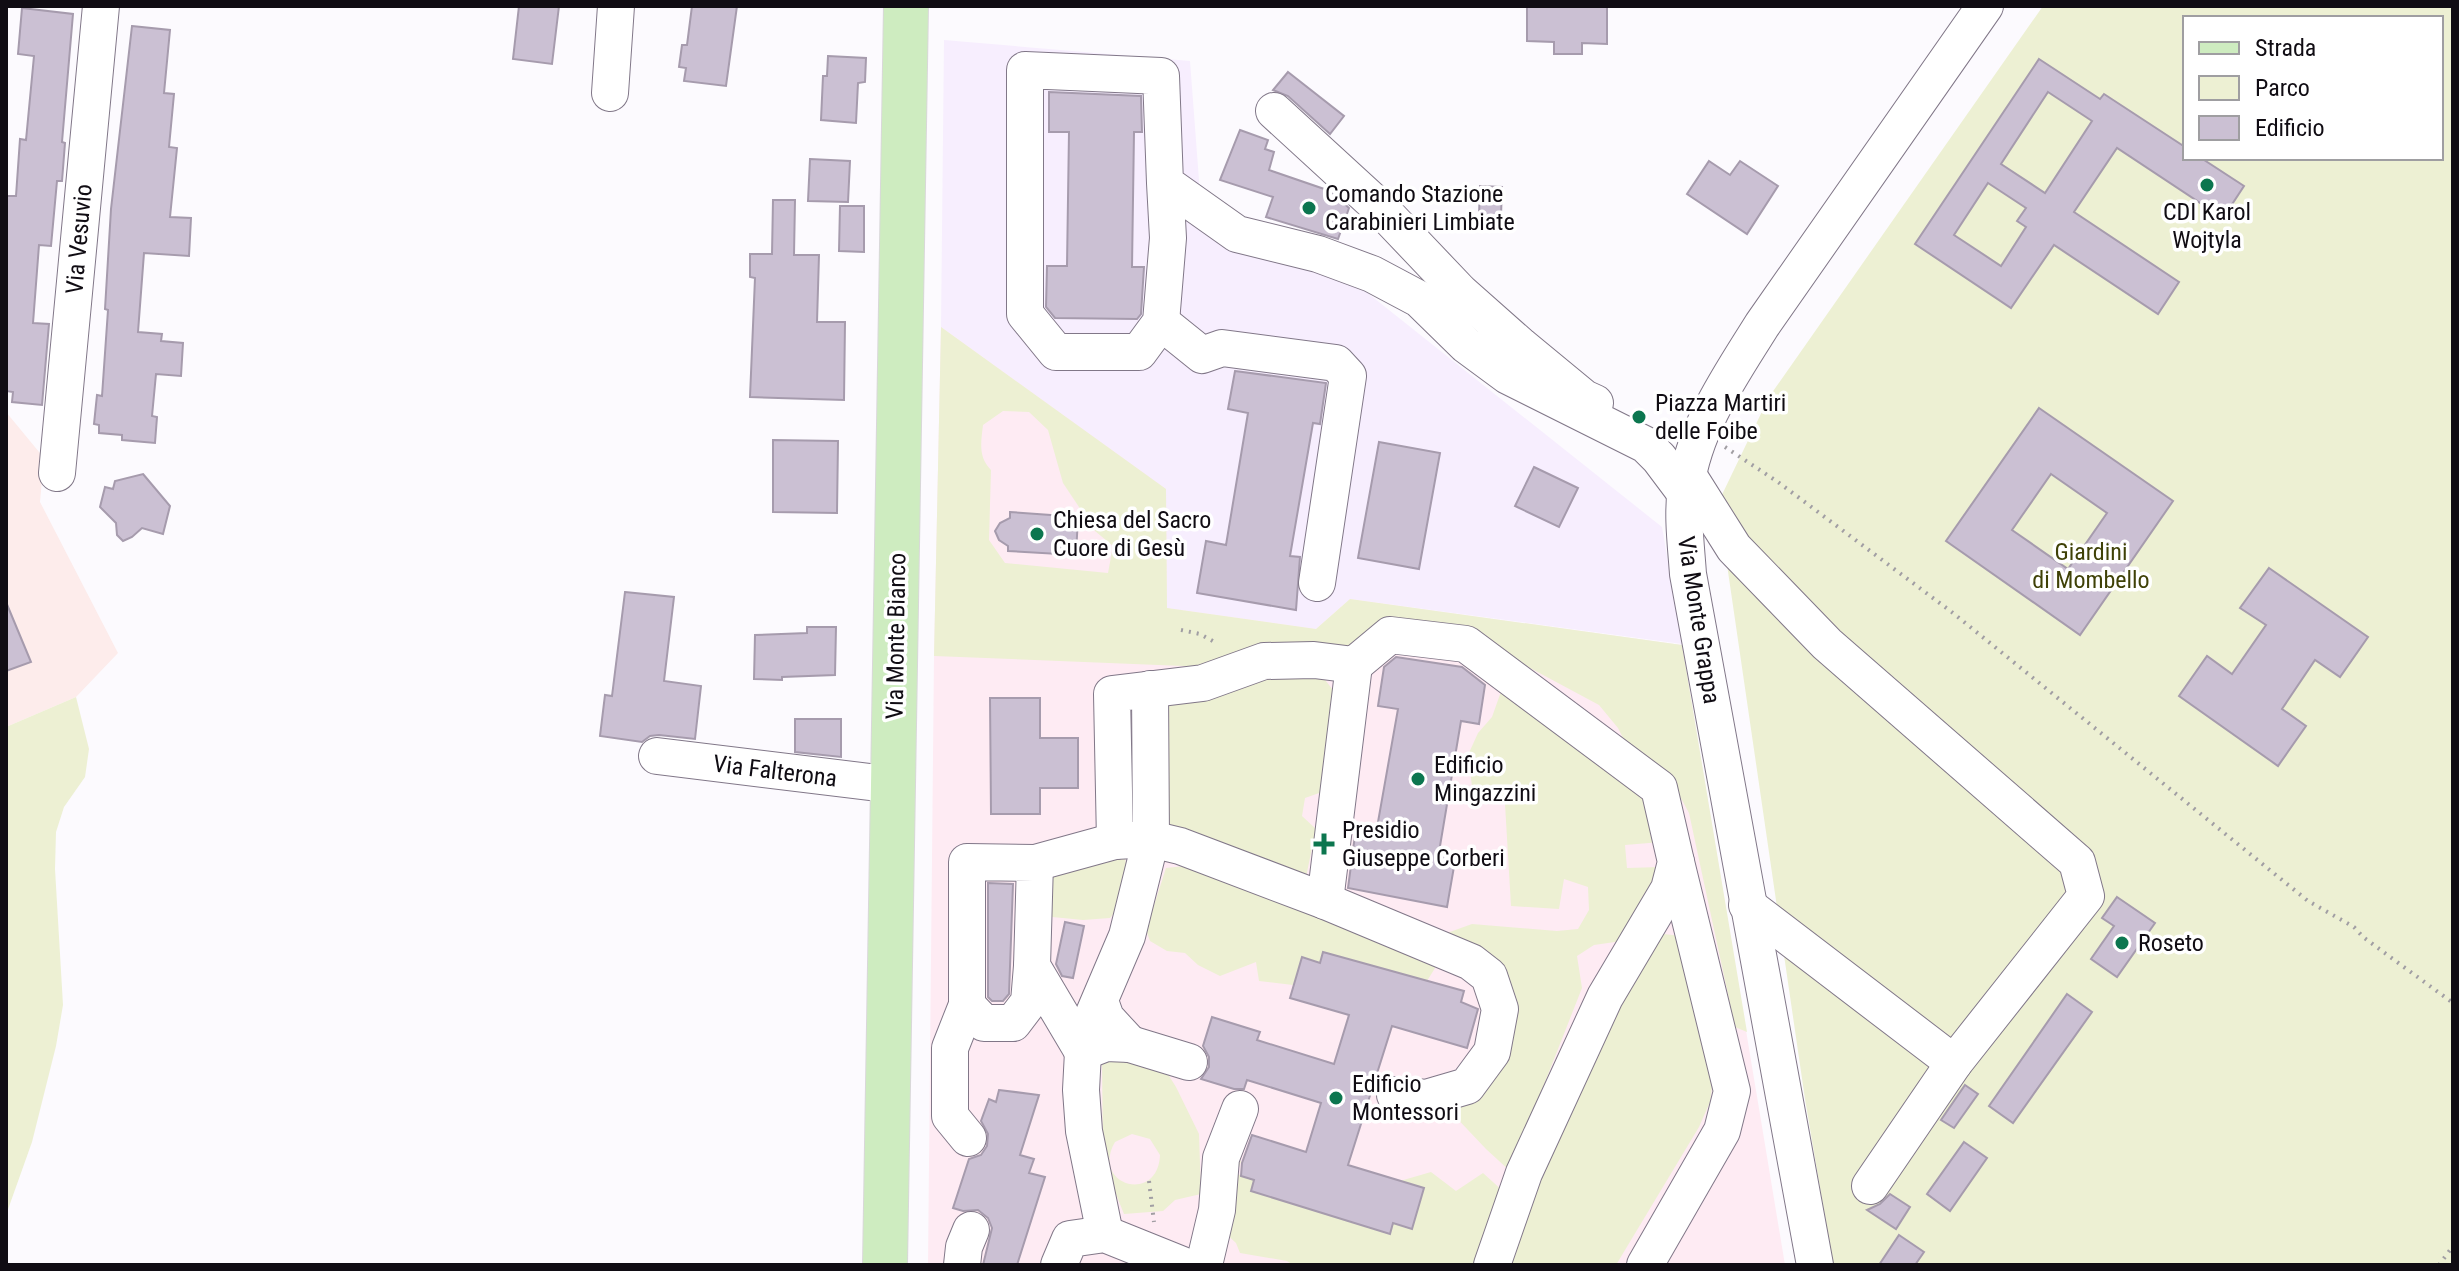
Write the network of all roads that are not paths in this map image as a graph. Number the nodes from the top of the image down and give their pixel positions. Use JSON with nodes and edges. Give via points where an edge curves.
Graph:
{"nodes":[{"id":1,"x":101,"y":6,"type":"edge"},
{"id":2,"x":616,"y":6,"type":"edge"},
{"id":3,"x":906,"y":6,"type":"edge"},
{"id":4,"x":1985,"y":6,"type":"edge"},
{"id":5,"x":610,"y":93,"type":"dead end"},
{"id":6,"x":1274,"y":111,"type":"dead end"},
{"id":7,"x":1165,"y":183,"type":"junction"},
{"id":8,"x":1161,"y":322,"type":"junction"},
{"id":9,"x":1621,"y":415,"type":"dead end"},
{"id":10,"x":57,"y":473,"type":"dead end"},
{"id":11,"x":1687,"y":485,"type":"junction"},
{"id":12,"x":1317,"y":583,"type":"dead end"},
{"id":13,"x":1354,"y":665,"type":"junction"},
{"id":14,"x":1150,"y":689,"type":"junction"},
{"id":15,"x":657,"y":756,"type":"dead end"},
{"id":16,"x":1114,"y":761,"type":"junction"},
{"id":17,"x":1150,"y":766,"type":"junction"},
{"id":18,"x":894,"y":785,"type":"junction"},
{"id":19,"x":1151,"y":839,"type":"junction"},
{"id":20,"x":1115,"y":841,"type":"junction"},
{"id":21,"x":1676,"y":862,"type":"junction"},
{"id":22,"x":1035,"y":863,"type":"junction"},
{"id":23,"x":1325,"y":901,"type":"junction"},
{"id":24,"x":1747,"y":905,"type":"junction"},
{"id":25,"x":1032,"y":966,"type":"junction"},
{"id":26,"x":1100,"y":1001,"type":"junction"},
{"id":27,"x":967,"y":1005,"type":"junction"},
{"id":28,"x":1130,"y":1044,"type":"junction"},
{"id":29,"x":1083,"y":1052,"type":"junction"},
{"id":30,"x":1189,"y":1062,"type":"dead end"},
{"id":31,"x":1954,"y":1063,"type":"junction"},
{"id":32,"x":1395,"y":1095,"type":"dead end"},
{"id":33,"x":1240,"y":1109,"type":"dead end"},
{"id":34,"x":968,"y":1138,"type":"dead end"},
{"id":35,"x":1870,"y":1186,"type":"dead end"},
{"id":36,"x":971,"y":1230,"type":"dead end"},
{"id":37,"x":1105,"y":1234,"type":"junction"},
{"id":38,"x":1169,"y":1260,"type":"edge"},
{"id":39,"x":885,"y":1265,"type":"edge"},
{"id":40,"x":962,"y":1265,"type":"edge"},
{"id":41,"x":1059,"y":1265,"type":"edge"},
{"id":42,"x":1204,"y":1265,"type":"edge"},
{"id":43,"x":1492,"y":1265,"type":"edge"},
{"id":44,"x":1645,"y":1265,"type":"edge"},
{"id":45,"x":1815,"y":1265,"type":"edge"}],
"edges":[{"from":1,"to":10,"type":"street","name":"Via Vesuvio"},
{"from":2,"to":5,"type":"street"},
{"from":3,"to":18,"type":"main road","name":"Via Monte Bianco"},
{"from":4,"to":11,"type":"street","name":"Via Monte Grappa","via":[[1729,377],[1692,457]]},
{"from":6,"to":9,"type":"street","via":[[1521,346],[1584,398]]},
{"from":7,"to":8,"type":"street","via":[[1168,238]]},
{"from":7,"to":8,"type":"street","via":[[1161,76],[1025,70],[1025,314],[1056,352],[1139,352]]},
{"from":7,"to":11,"type":"street","via":[[1237,234],[1318,254],[1419,299],[1466,345],[1508,376],[1646,445]]},
{"from":8,"to":12,"type":"street","via":[[1202,355],[1222,348],[1336,363],[1348,376]]},
{"from":11,"to":24,"type":"street","name":"Via Monte Grappa","via":[[1688,574]]},
{"from":11,"to":31,"type":"street","via":[[1734,548],[1827,644],[2077,862],[2086,896]]},
{"from":13,"to":14,"type":"street","via":[[1264,661],[1203,683]]},
{"from":13,"to":21,"type":"street","via":[[1390,635],[1466,644],[1659,788]]},
{"from":13,"to":23,"type":"street"},
{"from":14,"to":16,"type":"street","via":[[1112,694]]},
{"from":14,"to":17,"type":"street"},
{"from":15,"to":18,"type":"street","name":"Via Falterona"},
{"from":16,"to":17,"type":"street"},
{"from":16,"to":20,"type":"street"},
{"from":17,"to":19,"type":"street"},
{"from":18,"to":39,"type":"main road","name":"Via Monte Bianco"},
{"from":19,"to":20,"type":"street"},
{"from":19,"to":23,"type":"street"},
{"from":19,"to":26,"type":"street","via":[[1127,936]]},
{"from":20,"to":22,"type":"street"},
{"from":21,"to":43,"type":"street","via":[[1669,889],[1605,997],[1530,1159]]},
{"from":21,"to":44,"type":"street","via":[[1732,1091],[1722,1131]]},
{"from":22,"to":25,"type":"street"},
{"from":22,"to":27,"type":"street","via":[[967,862]]},
{"from":23,"to":32,"type":"street","via":[[1471,962],[1489,976],[1500,1009],[1492,1052],[1467,1086],[1426,1098]]},
{"from":24,"to":31,"type":"street"},
{"from":24,"to":45,"type":"street","name":"Via Monte Grappa"},
{"from":25,"to":27,"type":"street","via":[[1029,1002],[1013,1023],[984,1023]]},
{"from":25,"to":29,"type":"street"},
{"from":26,"to":28,"type":"street","via":[[1106,1018]]},
{"from":26,"to":29,"type":"street"},
{"from":27,"to":34,"type":"street","via":[[950,1048],[950,1116]]},
{"from":28,"to":29,"type":"street","via":[[1106,1043]]},
{"from":28,"to":30,"type":"street"},
{"from":29,"to":37,"type":"street","via":[[1084,1131]]},
{"from":31,"to":35,"type":"street"},
{"from":33,"to":42,"type":"street","via":[[1221,1158],[1217,1210]]},
{"from":36,"to":40,"type":"street"},
{"from":37,"to":38,"type":"street"},
{"from":37,"to":41,"type":"street","via":[[1070,1239]]}]}
